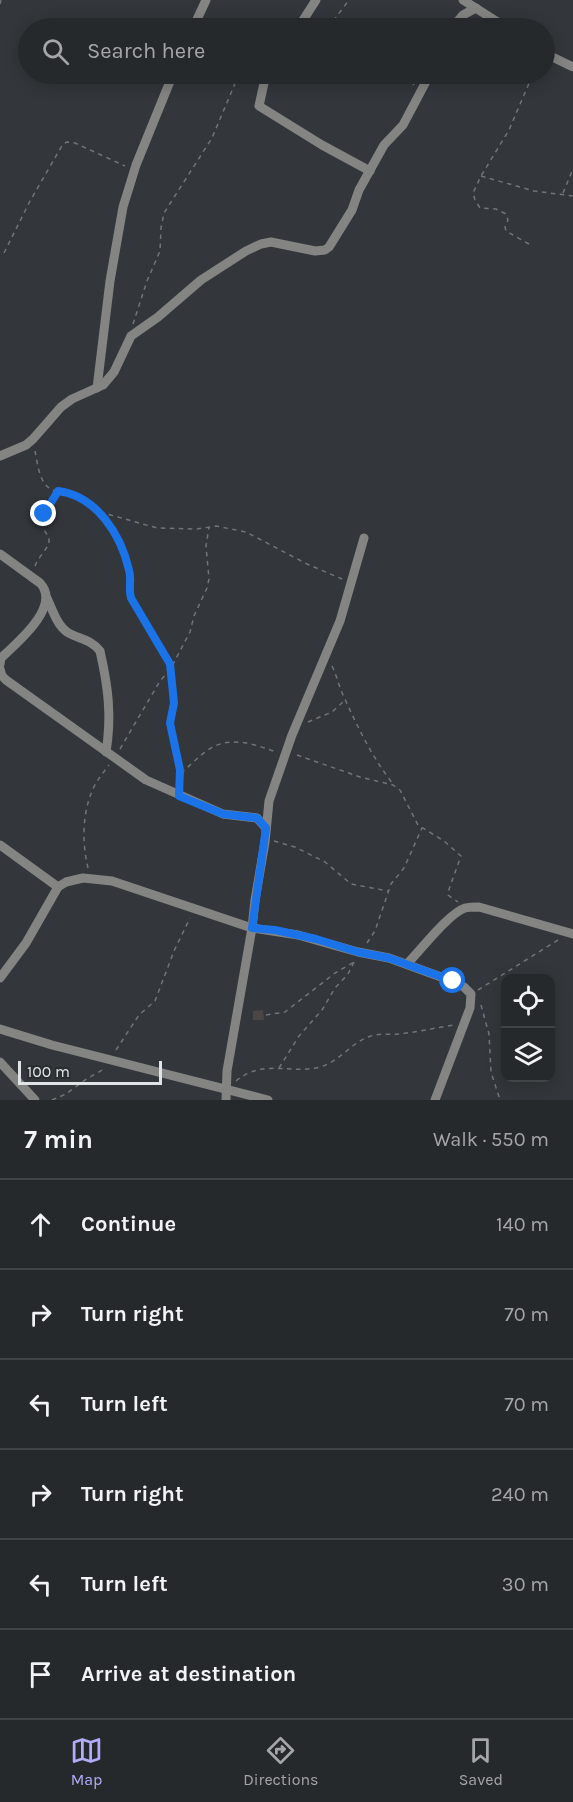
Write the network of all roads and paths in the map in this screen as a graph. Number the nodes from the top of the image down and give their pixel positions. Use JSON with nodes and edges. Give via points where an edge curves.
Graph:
{"nodes":[{"id":1,"x":1,"y":0,"type":"edge"},
{"id":2,"x":206,"y":0,"type":"edge"},
{"id":3,"x":316,"y":0,"type":"edge"},
{"id":4,"x":349,"y":0,"type":"edge"},
{"id":5,"x":463,"y":0,"type":"edge"},
{"id":6,"x":0,"y":4,"type":"edge"},
{"id":7,"x":476,"y":8,"type":"junction"},
{"id":8,"x":198,"y":18,"type":"edge"},
{"id":9,"x":304,"y":18,"type":"edge"},
{"id":10,"x":336,"y":18,"type":"edge"},
{"id":11,"x":460,"y":18,"type":"edge"},
{"id":12,"x":492,"y":18,"type":"edge"},
{"id":13,"x":555,"y":58,"type":"edge"},
{"id":14,"x":573,"y":67,"type":"edge"},
{"id":15,"x":169,"y":84,"type":"edge"},
{"id":16,"x":235,"y":84,"type":"edge"},
{"id":17,"x":264,"y":84,"type":"edge"},
{"id":18,"x":412,"y":84,"type":"edge"},
{"id":19,"x":425,"y":84,"type":"edge"},
{"id":20,"x":529,"y":84,"type":"edge"},
{"id":21,"x":422,"y":91,"type":"junction"},
{"id":22,"x":573,"y":169,"type":"edge"},
{"id":23,"x":134,"y":170,"type":"junction"},
{"id":24,"x":370,"y":171,"type":"junction"},
{"id":25,"x":481,"y":176,"type":"junction"},
{"id":26,"x":563,"y":195,"type":"junction"},
{"id":27,"x":573,"y":196,"type":"edge"},
{"id":28,"x":530,"y":244,"type":"dead end"},
{"id":29,"x":4,"y":252,"type":"dead end"},
{"id":30,"x":131,"y":336,"type":"junction"},
{"id":31,"x":97,"y":388,"type":"junction"},
{"id":32,"x":33,"y":439,"type":"junction"},
{"id":33,"x":0,"y":456,"type":"edge"},
{"id":34,"x":58,"y":491,"type":"junction"},
{"id":35,"x":99,"y":511,"type":"junction"},
{"id":36,"x":209,"y":527,"type":"junction"},
{"id":37,"x":364,"y":538,"type":"dead end"},
{"id":38,"x":0,"y":554,"type":"edge"},
{"id":39,"x":38,"y":582,"type":"junction"},
{"id":40,"x":351,"y":583,"type":"junction"},
{"id":41,"x":47,"y":598,"type":"junction"},
{"id":42,"x":325,"y":655,"type":"junction"},
{"id":43,"x":0,"y":660,"type":"edge"},
{"id":44,"x":0,"y":669,"type":"edge"},
{"id":45,"x":170,"y":670,"type":"junction"},
{"id":46,"x":345,"y":700,"type":"junction"},
{"id":47,"x":294,"y":732,"type":"junction"},
{"id":48,"x":286,"y":753,"type":"junction"},
{"id":49,"x":110,"y":755,"type":"junction"},
{"id":50,"x":180,"y":774,"type":"junction"},
{"id":51,"x":393,"y":785,"type":"junction"},
{"id":52,"x":179,"y":796,"type":"junction"},
{"id":53,"x":266,"y":828,"type":"junction"},
{"id":54,"x":422,"y":828,"type":"junction"},
{"id":55,"x":265,"y":839,"type":"junction"},
{"id":56,"x":0,"y":845,"type":"edge"},
{"id":57,"x":91,"y":878,"type":"junction"},
{"id":58,"x":58,"y":887,"type":"junction"},
{"id":59,"x":389,"y":891,"type":"junction"},
{"id":60,"x":466,"y":908,"type":"junction"},
{"id":61,"x":195,"y":909,"type":"junction"},
{"id":62,"x":252,"y":928,"type":"junction"},
{"id":63,"x":573,"y":934,"type":"edge"},
{"id":64,"x":361,"y":952,"type":"junction"},
{"id":65,"x":354,"y":962,"type":"junction"},
{"id":66,"x":407,"y":964,"type":"junction"},
{"id":67,"x":0,"y":978,"type":"edge"},
{"id":68,"x":471,"y":994,"type":"junction"},
{"id":69,"x":481,"y":1004,"type":"dead end"},
{"id":70,"x":266,"y":1015,"type":"dead end"},
{"id":71,"x":464,"y":1024,"type":"junction"},
{"id":72,"x":0,"y":1029,"type":"edge"},
{"id":73,"x":110,"y":1060,"type":"junction"},
{"id":74,"x":0,"y":1063,"type":"edge"},
{"id":75,"x":279,"y":1068,"type":"junction"},
{"id":76,"x":226,"y":1095,"type":"edge"},
{"id":77,"x":35,"y":1100,"type":"edge"},
{"id":78,"x":52,"y":1100,"type":"edge"},
{"id":79,"x":268,"y":1100,"type":"edge"},
{"id":80,"x":435,"y":1100,"type":"edge"},
{"id":81,"x":501,"y":1100,"type":"edge"}],
"edges":[{"from":1,"to":6,"type":"path"},
{"from":2,"to":8,"type":"street"},
{"from":3,"to":9,"type":"street"},
{"from":4,"to":10,"type":"path"},
{"from":5,"to":7,"type":"street"},
{"from":7,"to":11,"type":"street"},
{"from":7,"to":12,"type":"street"},
{"from":13,"to":14,"type":"street"},
{"from":15,"to":23,"type":"street"},
{"from":16,"to":30,"type":"path","via":[[212,138],[164,213],[160,251]]},
{"from":17,"to":24,"type":"street","via":[[260,106]]},
{"from":18,"to":21,"type":"path"},
{"from":19,"to":21,"type":"street"},
{"from":20,"to":25,"type":"path","via":[[509,130]]},
{"from":21,"to":24,"type":"street"},
{"from":22,"to":26,"type":"path"},
{"from":23,"to":29,"type":"path","via":[[75,143],[63,144]]},
{"from":23,"to":31,"type":"street","via":[[110,281]]},
{"from":24,"to":30,"type":"street","via":[[352,210],[327,249],[261,244],[201,280]]},
{"from":25,"to":26,"type":"path"},
{"from":25,"to":28,"type":"path","via":[[473,193],[479,206],[506,214],[506,231]]},
{"from":26,"to":27,"type":"path"},
{"from":30,"to":31,"type":"street","via":[[111,377]]},
{"from":31,"to":32,"type":"street","via":[[72,399]]},
{"from":32,"to":33,"type":"street"},
{"from":32,"to":34,"type":"path","via":[[41,478]]},
{"from":34,"to":35,"type":"path","via":[[71,494]]},
{"from":34,"to":39,"type":"path","via":[[42,517],[49,544],[36,562]]},
{"from":35,"to":36,"type":"path","via":[[157,528]]},
{"from":35,"to":45,"type":"path","via":[[121,543],[129,569],[131,598],[167,658]]},
{"from":36,"to":40,"type":"path","via":[[246,532]]},
{"from":36,"to":45,"type":"path","via":[[207,588]]},
{"from":37,"to":40,"type":"street"},
{"from":38,"to":39,"type":"street"},
{"from":39,"to":41,"type":"street","via":[[45,588]]},
{"from":40,"to":42,"type":"street"},
{"from":41,"to":43,"type":"street","via":[[32,627]]},
{"from":41,"to":49,"type":"street","via":[[63,628],[100,651],[110,705]]},
{"from":42,"to":46,"type":"path"},
{"from":42,"to":47,"type":"street"},
{"from":44,"to":49,"type":"street","via":[[6,680]]},
{"from":45,"to":49,"type":"path"},
{"from":45,"to":50,"type":"path","via":[[174,703],[170,723]]},
{"from":46,"to":47,"type":"path","via":[[332,712]]},
{"from":46,"to":51,"type":"path","via":[[364,741]]},
{"from":47,"to":48,"type":"street"},
{"from":48,"to":50,"type":"path","via":[[248,743],[224,743],[214,746]]},
{"from":48,"to":51,"type":"path"},
{"from":48,"to":53,"type":"street","via":[[269,801]]},
{"from":49,"to":52,"type":"street","via":[[146,780]]},
{"from":49,"to":57,"type":"path","via":[[93,790],[85,820],[85,851]]},
{"from":50,"to":52,"type":"path"},
{"from":51,"to":54,"type":"path","via":[[400,790],[413,819]]},
{"from":52,"to":53,"type":"street","via":[[223,814],[257,818]]},
{"from":53,"to":55,"type":"street"},
{"from":54,"to":59,"type":"path"},
{"from":54,"to":60,"type":"path","via":[[461,856],[448,895]]},
{"from":55,"to":59,"type":"path","via":[[295,847],[325,862],[351,884]]},
{"from":55,"to":62,"type":"street"},
{"from":56,"to":58,"type":"street"},
{"from":57,"to":58,"type":"street"},
{"from":57,"to":61,"type":"street","via":[[112,881]]},
{"from":58,"to":67,"type":"street","via":[[26,943]]},
{"from":59,"to":64,"type":"path","via":[[375,931]]},
{"from":60,"to":63,"type":"street","via":[[479,907]]},
{"from":60,"to":66,"type":"street","via":[[446,922]]},
{"from":61,"to":62,"type":"street"},
{"from":61,"to":73,"type":"path","via":[[155,1001],[139,1014]]},
{"from":62,"to":64,"type":"street","via":[[298,934]]},
{"from":62,"to":76,"type":"street"},
{"from":63,"to":68,"type":"path"},
{"from":64,"to":65,"type":"path"},
{"from":64,"to":66,"type":"street"},
{"from":65,"to":70,"type":"path","via":[[285,1012]]},
{"from":65,"to":75,"type":"path"},
{"from":66,"to":68,"type":"street","via":[[453,981]]},
{"from":68,"to":71,"type":"street"},
{"from":69,"to":81,"type":"path","via":[[489,1034],[491,1072]]},
{"from":71,"to":75,"type":"path","via":[[371,1036],[324,1066]]},
{"from":71,"to":80,"type":"street"},
{"from":72,"to":73,"type":"street"},
{"from":73,"to":76,"type":"street"},
{"from":73,"to":78,"type":"path","via":[[100,1073]]},
{"from":74,"to":77,"type":"street"},
{"from":75,"to":76,"type":"path","via":[[249,1072]]},
{"from":76,"to":79,"type":"street"}]}
